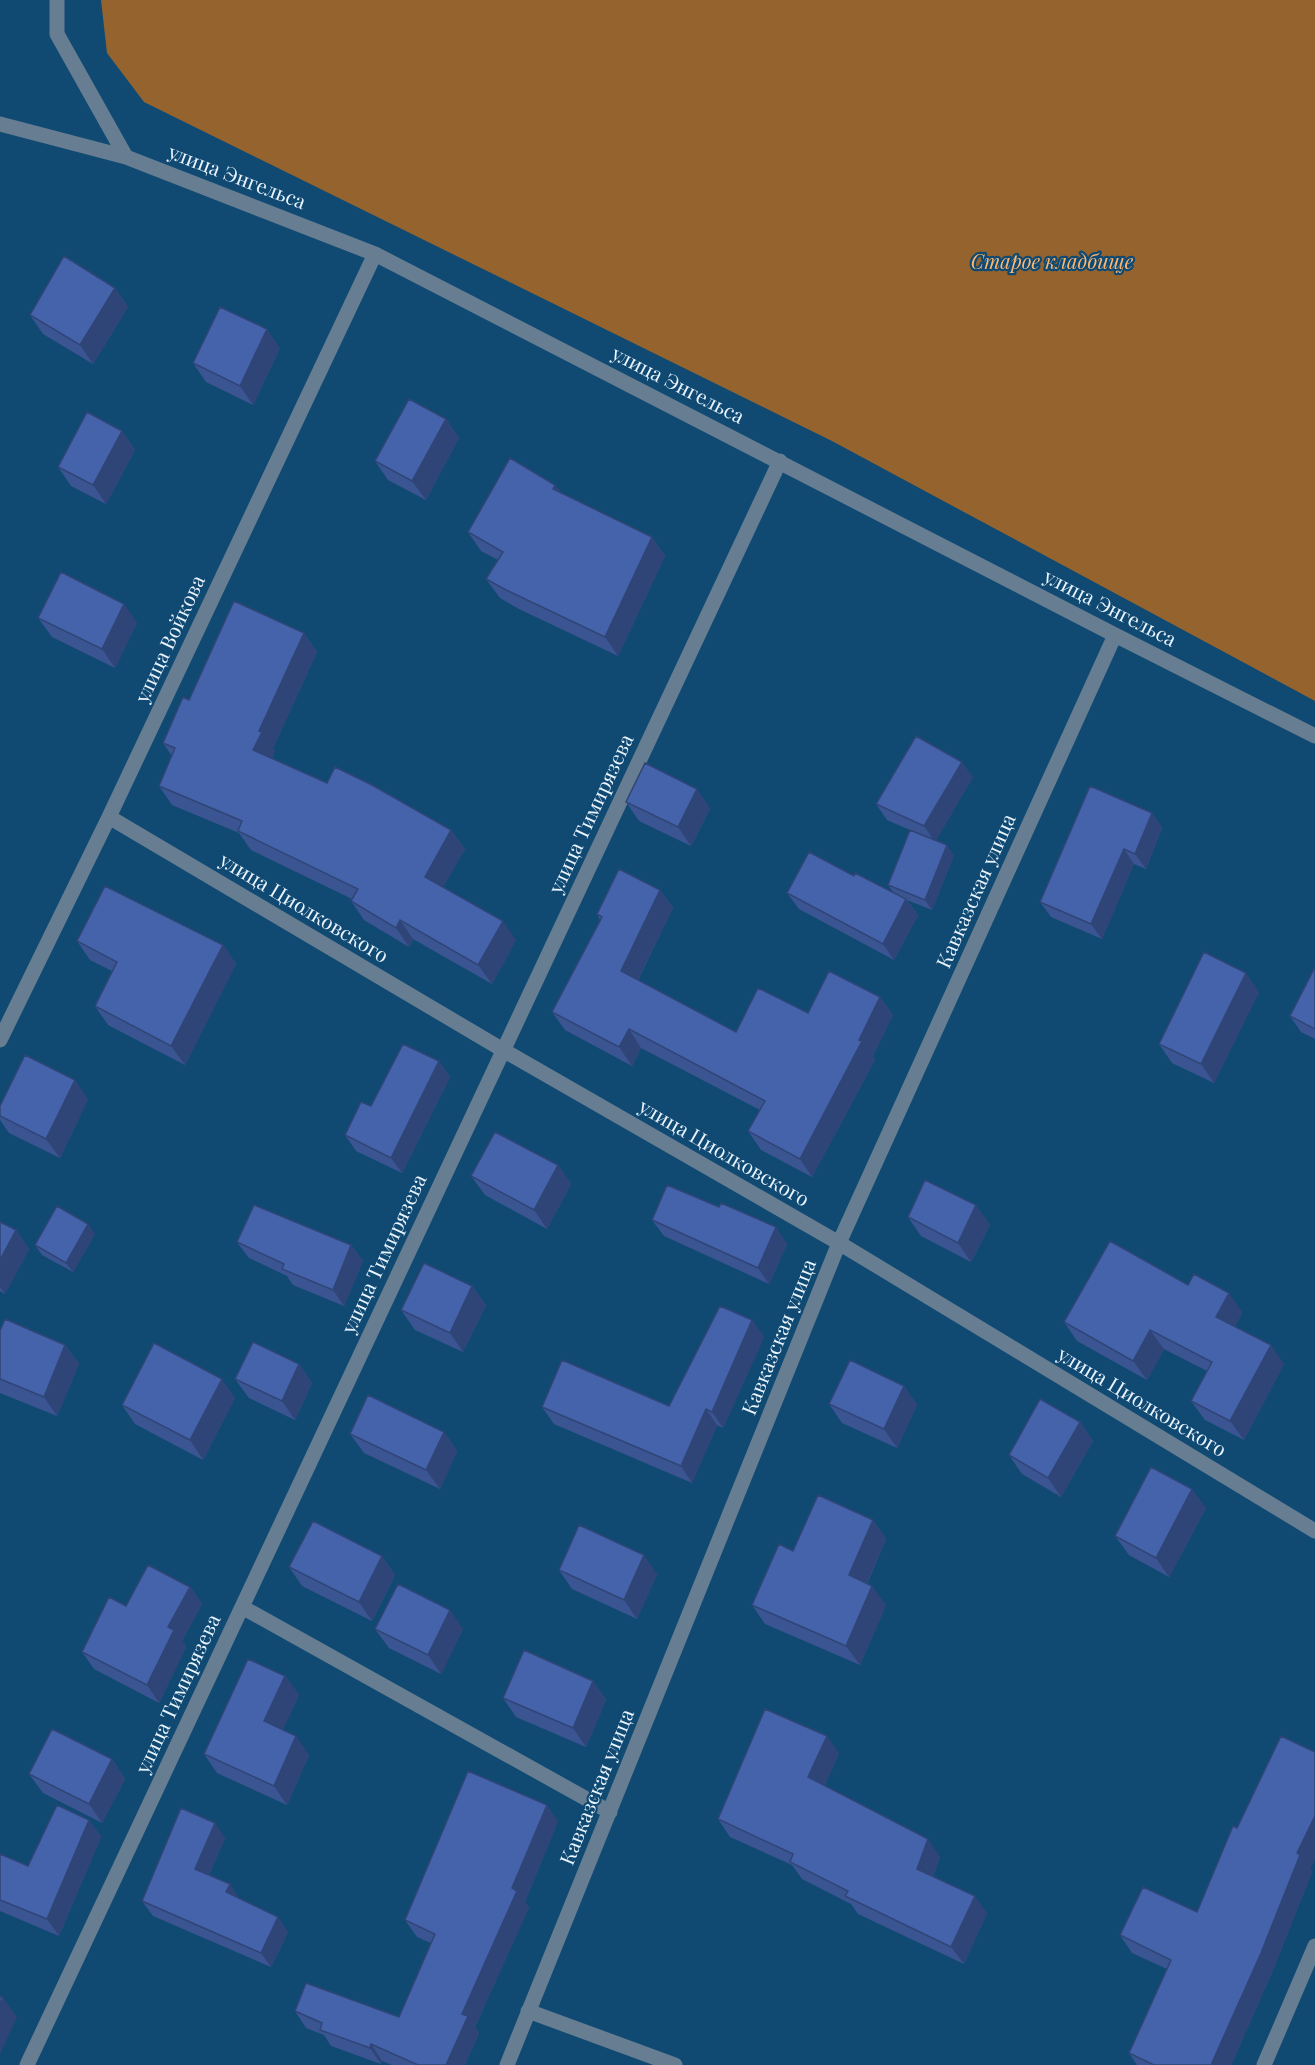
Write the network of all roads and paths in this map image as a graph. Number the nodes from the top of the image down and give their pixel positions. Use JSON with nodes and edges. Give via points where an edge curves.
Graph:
{"nodes":[{"id":1,"x":57,"y":0,"type":"edge"},
{"id":2,"x":0,"y":124,"type":"edge"},
{"id":3,"x":126,"y":157,"type":"junction"},
{"id":4,"x":375,"y":254,"type":"junction"},
{"id":5,"x":780,"y":461,"type":"junction"},
{"id":6,"x":1115,"y":635,"type":"junction"},
{"id":7,"x":1315,"y":735,"type":"edge"},
{"id":8,"x":109,"y":817,"type":"junction"},
{"id":9,"x":0,"y":1040,"type":"edge"},
{"id":10,"x":503,"y":1050,"type":"junction"},
{"id":11,"x":839,"y":1244,"type":"junction"},
{"id":12,"x":1315,"y":1531,"type":"edge"},
{"id":13,"x":242,"y":1607,"type":"junction"},
{"id":14,"x":610,"y":1812,"type":"junction"},
{"id":15,"x":1315,"y":1946,"type":"edge"},
{"id":16,"x":528,"y":2011,"type":"junction"},
{"id":17,"x":27,"y":2065,"type":"edge"},
{"id":18,"x":507,"y":2065,"type":"edge"},
{"id":19,"x":675,"y":2065,"type":"edge"},
{"id":20,"x":1264,"y":2065,"type":"edge"}],
"edges":[{"from":1,"to":3,"type":"street","via":[[57,34]]},
{"from":2,"to":3,"type":"street","name":"улица Энгельса"},
{"from":3,"to":4,"type":"street","name":"улица Энгельса"},
{"from":4,"to":5,"type":"street","name":"улица Энгельса"},
{"from":4,"to":8,"type":"street","name":"улица Войкова"},
{"from":5,"to":6,"type":"street","name":"улица Энгельса"},
{"from":5,"to":10,"type":"street","name":"улица Тимирязева"},
{"from":6,"to":7,"type":"street","name":"улица Энгельса"},
{"from":6,"to":11,"type":"street","name":"Кавказская улица"},
{"from":8,"to":9,"type":"street","name":"улица Войкова"},
{"from":8,"to":10,"type":"street","name":"улица Циолковского"},
{"from":10,"to":11,"type":"street","name":"улица Циолковского"},
{"from":10,"to":13,"type":"street","name":"улица Тимирязева"},
{"from":11,"to":12,"type":"street","name":"улица Циолковского"},
{"from":11,"to":14,"type":"street","name":"Кавказская улица"},
{"from":13,"to":14,"type":"street"},
{"from":13,"to":17,"type":"street","name":"улица Тимирязева"},
{"from":14,"to":16,"type":"street","name":"Кавказская улица"},
{"from":15,"to":20,"type":"street"},
{"from":16,"to":18,"type":"street","name":"Кавказская улица"},
{"from":16,"to":19,"type":"street"}]}
